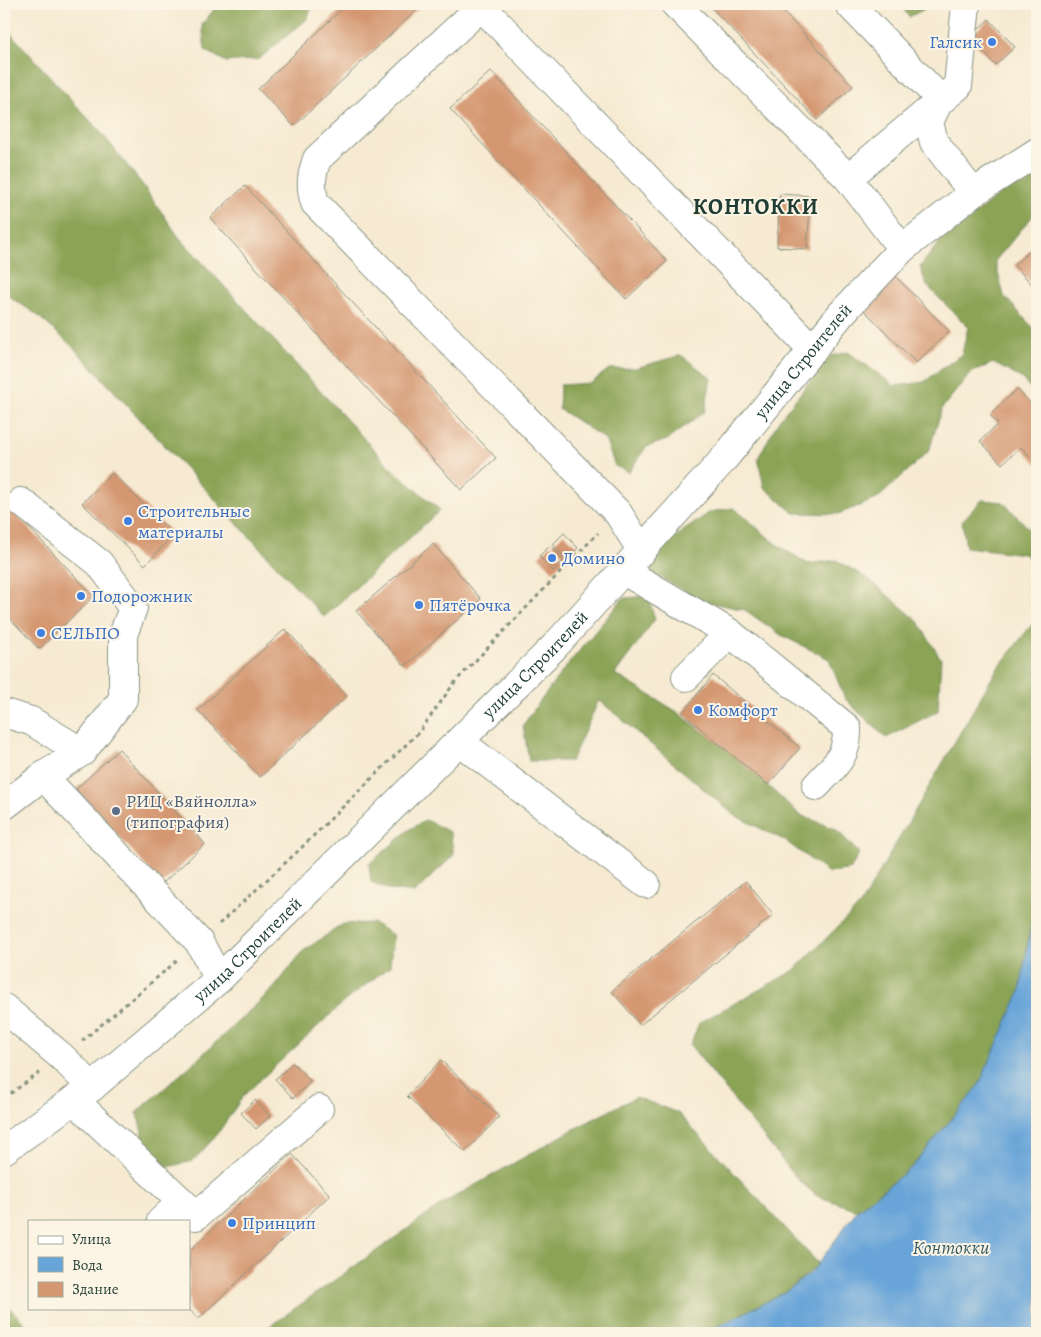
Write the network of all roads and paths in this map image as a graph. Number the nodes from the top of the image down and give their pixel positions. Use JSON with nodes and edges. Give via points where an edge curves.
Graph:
{"nodes":[{"id":1,"x":675,"y":4,"type":"edge"},
{"id":2,"x":848,"y":4,"type":"edge"},
{"id":3,"x":966,"y":4,"type":"edge"},
{"id":4,"x":483,"y":5,"type":"edge"},
{"id":5,"x":940,"y":99,"type":"junction"},
{"id":6,"x":1037,"y":152,"type":"edge"},
{"id":7,"x":848,"y":178,"type":"junction"},
{"id":8,"x":973,"y":193,"type":"junction"},
{"id":9,"x":902,"y":249,"type":"junction"},
{"id":10,"x":813,"y":350,"type":"junction"},
{"id":11,"x":21,"y":502,"type":"dead end"},
{"id":12,"x":618,"y":513,"type":"junction"},
{"id":13,"x":642,"y":551,"type":"junction"},
{"id":14,"x":624,"y":571,"type":"junction"},
{"id":15,"x":730,"y":633,"type":"junction"},
{"id":16,"x":686,"y":677,"type":"dead end"},
{"id":17,"x":4,"y":713,"type":"edge"},
{"id":18,"x":460,"y":742,"type":"junction"},
{"id":19,"x":82,"y":752,"type":"junction"},
{"id":20,"x":43,"y":776,"type":"junction"},
{"id":21,"x":816,"y":786,"type":"dead end"},
{"id":22,"x":4,"y":806,"type":"edge"},
{"id":23,"x":646,"y":884,"type":"dead end"},
{"id":24,"x":199,"y":942,"type":"junction"},
{"id":25,"x":218,"y":979,"type":"junction"},
{"id":26,"x":4,"y":1008,"type":"edge"},
{"id":27,"x":62,"y":1058,"type":"junction"},
{"id":28,"x":83,"y":1094,"type":"junction"},
{"id":29,"x":4,"y":1098,"type":"edge"},
{"id":30,"x":319,"y":1109,"type":"dead end"},
{"id":31,"x":4,"y":1150,"type":"edge"},
{"id":32,"x":182,"y":1202,"type":"junction"},
{"id":33,"x":162,"y":1220,"type":"edge"}],
"edges":[{"from":1,"to":7,"type":"street"},
{"from":2,"to":5,"type":"street"},
{"from":3,"to":5,"type":"street","via":[[958,86]]},
{"from":4,"to":10,"type":"street"},
{"from":4,"to":12,"type":"street","via":[[317,159],[310,190],[315,203]]},
{"from":5,"to":7,"type":"street"},
{"from":5,"to":8,"type":"street","via":[[929,122],[934,142]]},
{"from":6,"to":8,"type":"street","name":"улица Строителей"},
{"from":7,"to":9,"type":"street"},
{"from":8,"to":9,"type":"street","name":"улица Строителей"},
{"from":9,"to":10,"type":"street","name":"улица Строителей","via":[[841,314]]},
{"from":10,"to":13,"type":"street","name":"улица Строителей","via":[[723,460]]},
{"from":11,"to":19,"type":"street","via":[[99,563],[133,608],[123,635],[123,699]]},
{"from":12,"to":13,"type":"street"},
{"from":12,"to":24,"type":"path","via":[[455,682],[419,732],[296,853]]},
{"from":13,"to":14,"type":"street","name":"улица Строителей"},
{"from":14,"to":15,"type":"street"},
{"from":14,"to":18,"type":"street","name":"улица Строителей"},
{"from":15,"to":16,"type":"street"},
{"from":15,"to":21,"type":"street","via":[[847,728],[843,757]]},
{"from":17,"to":19,"type":"street","via":[[31,722]]},
{"from":18,"to":23,"type":"street"},
{"from":18,"to":25,"type":"street","name":"улица Строителей"},
{"from":19,"to":20,"type":"street"},
{"from":20,"to":22,"type":"street"},
{"from":20,"to":24,"type":"street"},
{"from":24,"to":25,"type":"street"},
{"from":24,"to":27,"type":"path"},
{"from":25,"to":28,"type":"street","name":"улица Строителей"},
{"from":26,"to":27,"type":"street"},
{"from":27,"to":28,"type":"street"},
{"from":27,"to":29,"type":"path"},
{"from":28,"to":31,"type":"street","name":"улица Строителей"},
{"from":28,"to":32,"type":"street"},
{"from":30,"to":32,"type":"street","via":[[196,1216]]},
{"from":32,"to":33,"type":"street"}]}
